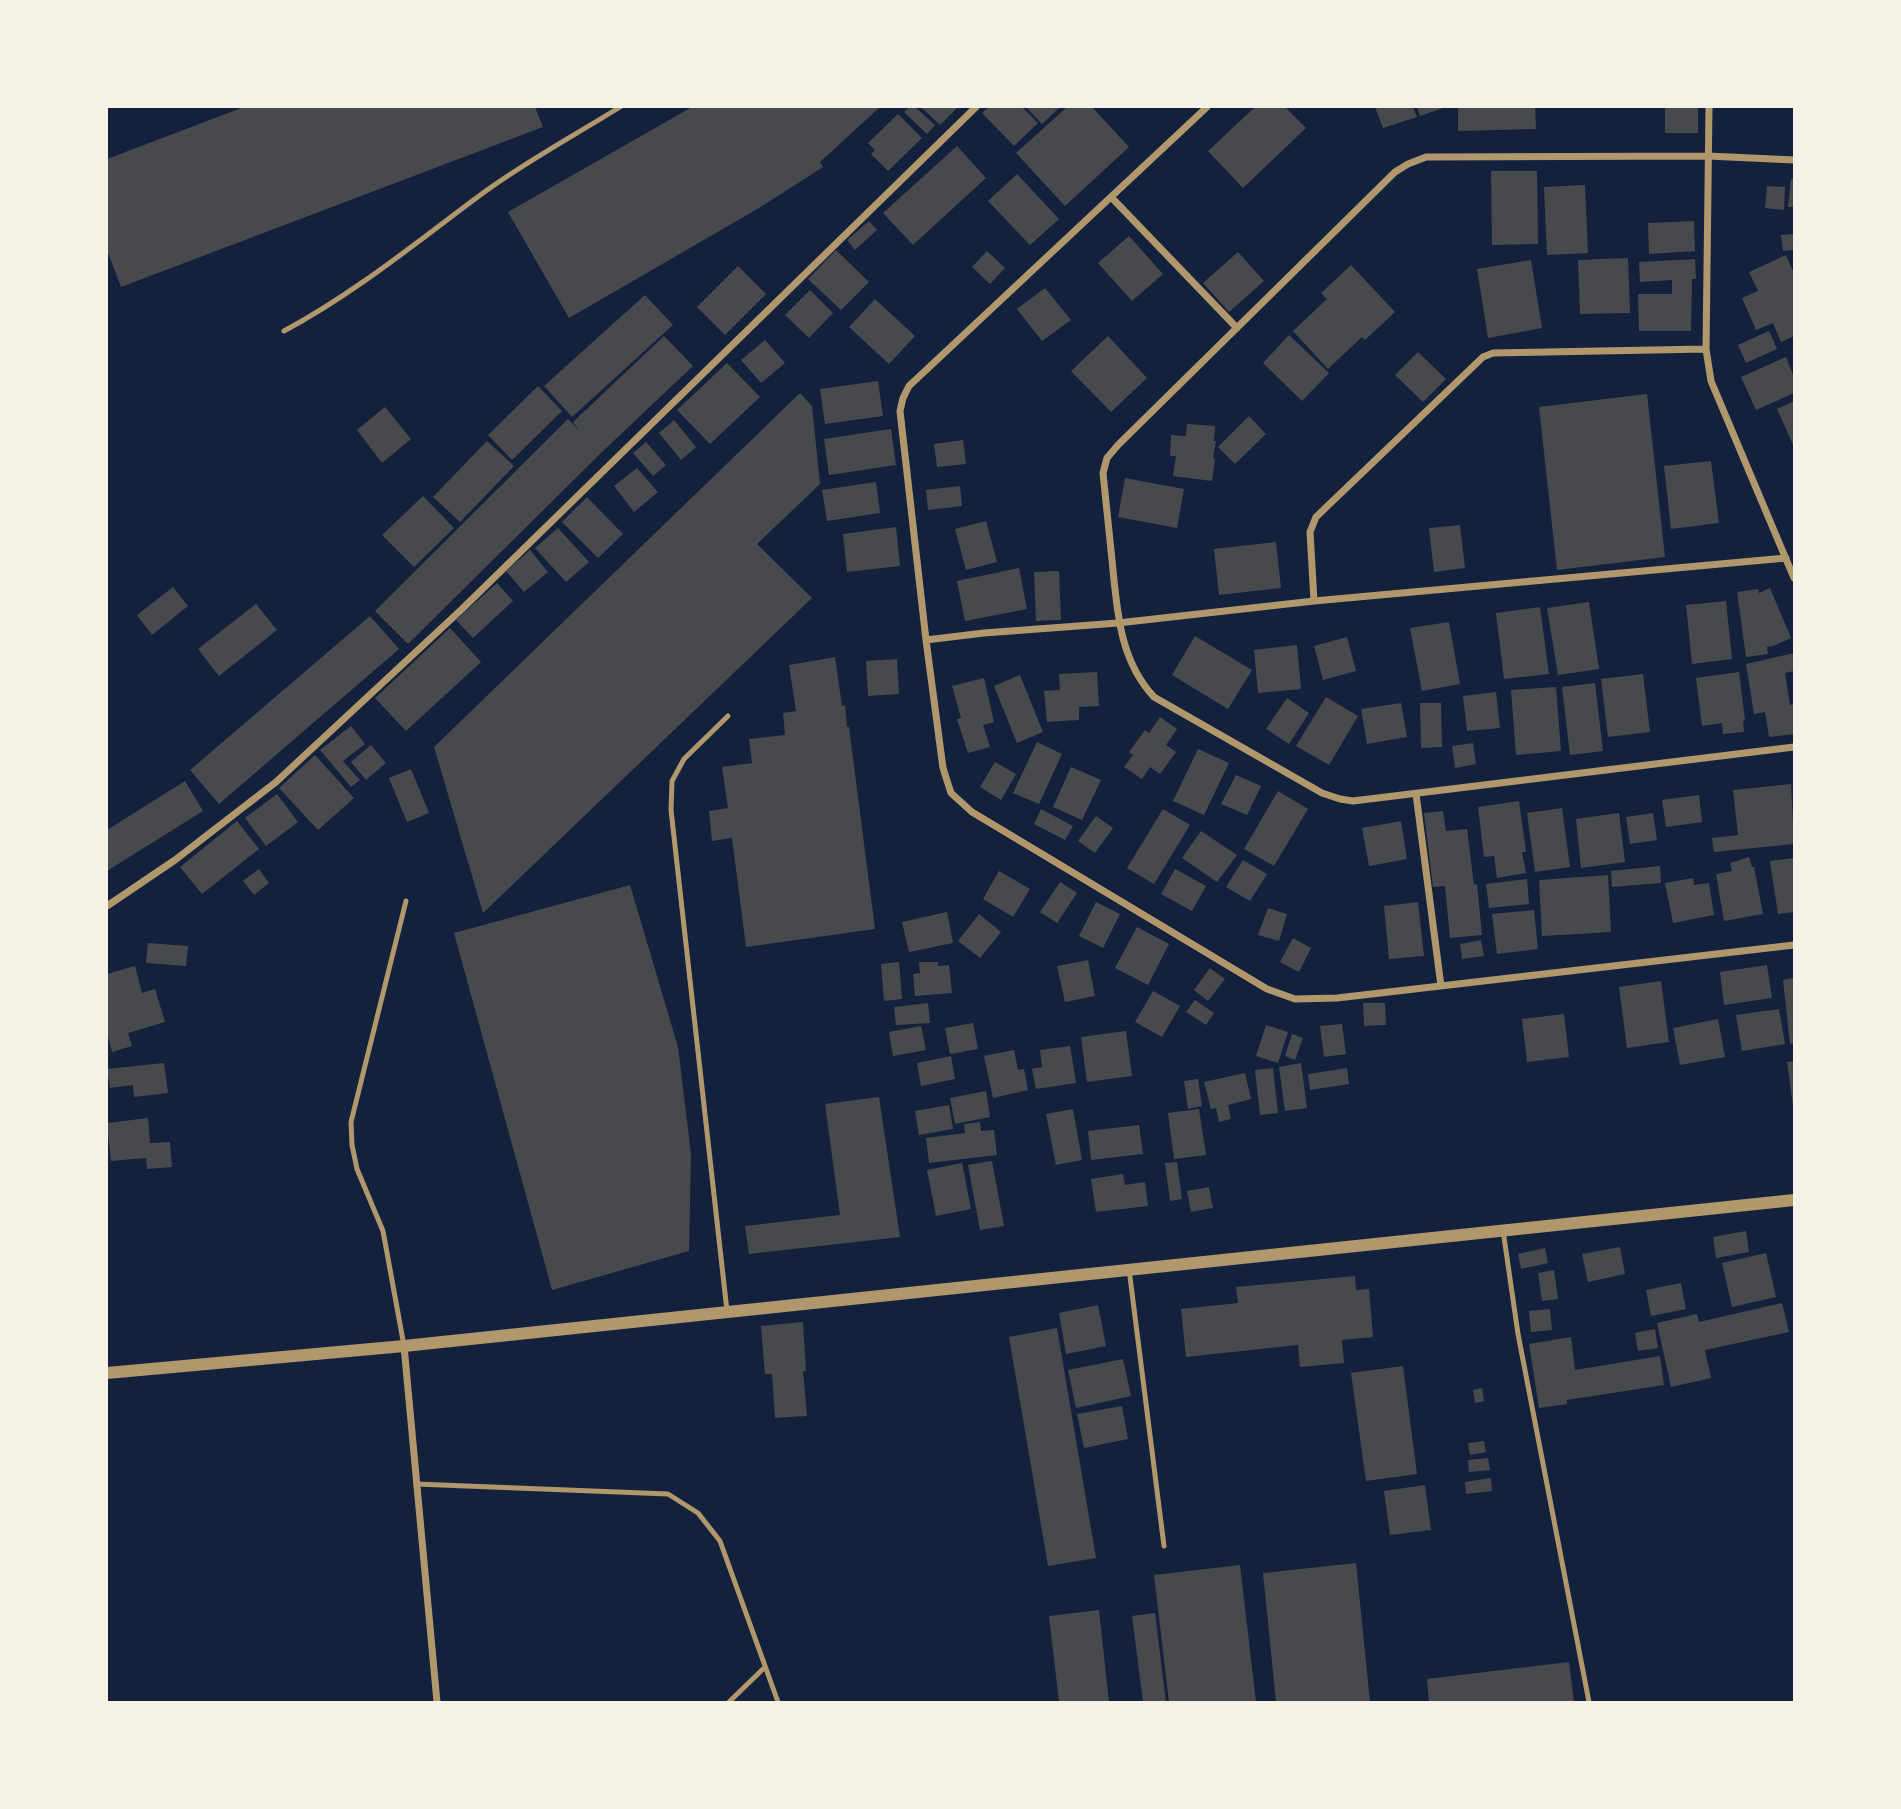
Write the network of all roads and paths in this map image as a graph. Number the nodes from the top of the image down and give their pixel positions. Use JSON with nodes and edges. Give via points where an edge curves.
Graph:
{"nodes":[{"id":1,"x":620,"y":107,"type":"edge"},
{"id":2,"x":976,"y":107,"type":"edge"},
{"id":3,"x":1207,"y":107,"type":"edge"},
{"id":4,"x":1709,"y":107,"type":"edge"},
{"id":5,"x":1708,"y":156,"type":"junction"},
{"id":6,"x":1794,"y":160,"type":"edge"},
{"id":7,"x":1111,"y":197,"type":"junction"},
{"id":8,"x":1237,"y":328,"type":"junction"},
{"id":9,"x":284,"y":331,"type":"dead end"},
{"id":10,"x":1706,"y":349,"type":"junction"},
{"id":11,"x":1786,"y":558,"type":"junction"},
{"id":12,"x":1794,"y":578,"type":"edge"},
{"id":13,"x":1314,"y":601,"type":"junction"},
{"id":14,"x":1118,"y":623,"type":"junction"},
{"id":15,"x":926,"y":640,"type":"junction"},
{"id":16,"x":728,"y":716,"type":"dead end"},
{"id":17,"x":1794,"y":747,"type":"edge"},
{"id":18,"x":1416,"y":794,"type":"junction"},
{"id":19,"x":406,"y":901,"type":"dead end"},
{"id":20,"x":107,"y":905,"type":"edge"},
{"id":21,"x":1794,"y":945,"type":"edge"},
{"id":22,"x":1441,"y":986,"type":"junction"},
{"id":23,"x":1794,"y":1200,"type":"edge"},
{"id":24,"x":1503,"y":1230,"type":"junction"},
{"id":25,"x":1129,"y":1269,"type":"junction"},
{"id":26,"x":727,"y":1312,"type":"junction"},
{"id":27,"x":404,"y":1346,"type":"junction"},
{"id":28,"x":107,"y":1373,"type":"edge"},
{"id":29,"x":416,"y":1484,"type":"junction"},
{"id":30,"x":1164,"y":1546,"type":"dead end"},
{"id":31,"x":765,"y":1667,"type":"junction"},
{"id":32,"x":437,"y":1702,"type":"edge"},
{"id":33,"x":729,"y":1702,"type":"edge"},
{"id":34,"x":778,"y":1702,"type":"edge"},
{"id":35,"x":1588,"y":1702,"type":"edge"}],
"edges":[{"from":1,"to":9,"type":"lane","via":[[486,191],[318,313]]},
{"from":2,"to":20,"type":"street","via":[[472,599],[276,782],[175,860]]},
{"from":3,"to":7,"type":"street"},
{"from":4,"to":5,"type":"street"},
{"from":5,"to":6,"type":"street"},
{"from":5,"to":8,"type":"street","via":[[1426,157],[1395,173]]},
{"from":5,"to":10,"type":"street"},
{"from":7,"to":8,"type":"street"},
{"from":7,"to":15,"type":"street","via":[[909,386],[903,398],[900,411]]},
{"from":8,"to":14,"type":"street","via":[[1107,458],[1103,473]]},
{"from":10,"to":11,"type":"street","via":[[1711,380]]},
{"from":10,"to":13,"type":"street","via":[[1493,353],[1482,357],[1316,517],[1310,532]]},
{"from":11,"to":12,"type":"street"},
{"from":11,"to":13,"type":"street"},
{"from":13,"to":14,"type":"street"},
{"from":14,"to":15,"type":"street"},
{"from":14,"to":18,"type":"street","via":[[1141,684],[1166,704],[1322,793],[1353,801]]},
{"from":15,"to":22,"type":"street","via":[[943,768],[951,793],[972,811],[1267,989],[1295,999]]},
{"from":16,"to":26,"type":"lane","via":[[684,759],[672,781],[671,810]]},
{"from":17,"to":18,"type":"street"},
{"from":18,"to":22,"type":"street"},
{"from":19,"to":27,"type":"lane","via":[[351,1122],[357,1169],[383,1231]]},
{"from":21,"to":22,"type":"street"},
{"from":23,"to":24,"type":"street"},
{"from":24,"to":25,"type":"street"},
{"from":24,"to":35,"type":"lane","via":[[1518,1334]]},
{"from":25,"to":26,"type":"street"},
{"from":25,"to":30,"type":"lane"},
{"from":26,"to":27,"type":"street"},
{"from":27,"to":28,"type":"street"},
{"from":27,"to":29,"type":"street"},
{"from":29,"to":31,"type":"lane","via":[[668,1494],[698,1513],[720,1541]]},
{"from":29,"to":32,"type":"street"},
{"from":31,"to":33,"type":"lane"},
{"from":31,"to":34,"type":"lane"}]}
